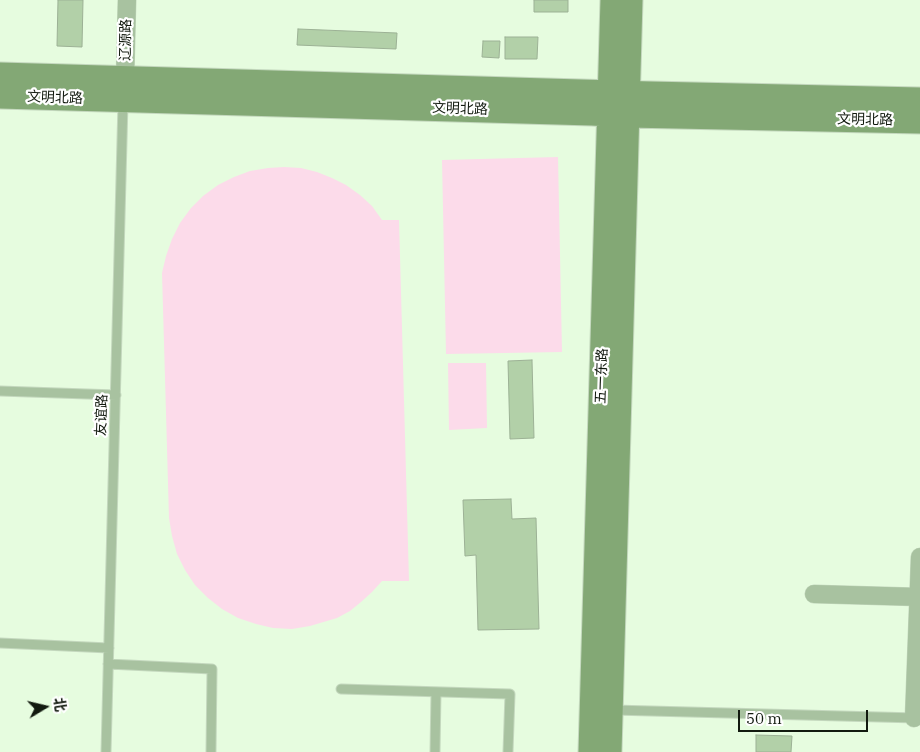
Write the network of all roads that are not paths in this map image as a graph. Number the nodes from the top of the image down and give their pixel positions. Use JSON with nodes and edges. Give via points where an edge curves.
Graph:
{"nodes":[{"id":1,"x":127,"y":0,"type":"edge"},
{"id":2,"x":613,"y":0,"type":"edge"},
{"id":3,"x":630,"y":0,"type":"edge"},
{"id":4,"x":0,"y":76,"type":"edge"},
{"id":5,"x":124,"y":90,"type":"junction"},
{"id":6,"x":0,"y":96,"type":"edge"},
{"id":7,"x":920,"y":100,"type":"edge"},
{"id":8,"x":619,"y":104,"type":"junction"},
{"id":9,"x":920,"y":121,"type":"edge"},
{"id":10,"x":0,"y":391,"type":"edge"},
{"id":11,"x":116,"y":395,"type":"junction"},
{"id":12,"x":920,"y":557,"type":"edge"},
{"id":13,"x":814,"y":594,"type":"dead end"},
{"id":14,"x":919,"y":597,"type":"edge"},
{"id":15,"x":0,"y":643,"type":"edge"},
{"id":16,"x":109,"y":648,"type":"junction"},
{"id":17,"x":108,"y":664,"type":"junction"},
{"id":18,"x":341,"y":689,"type":"dead end"},
{"id":19,"x":436,"y":692,"type":"junction"},
{"id":20,"x":601,"y":710,"type":"junction"},
{"id":21,"x":917,"y":718,"type":"edge"},
{"id":22,"x":106,"y":752,"type":"edge"},
{"id":23,"x":211,"y":752,"type":"edge"},
{"id":24,"x":435,"y":752,"type":"edge"},
{"id":25,"x":508,"y":752,"type":"edge"},
{"id":26,"x":591,"y":752,"type":"edge"},
{"id":27,"x":609,"y":752,"type":"edge"}],
"edges":[{"from":1,"to":5,"type":"street","name":"辽源路"},
{"from":2,"to":8,"type":"street","name":"五一东路"},
{"from":3,"to":8,"type":"street","name":"五一东路"},
{"from":4,"to":5,"type":"street","name":"文明北路"},
{"from":5,"to":6,"type":"street","name":"文明北路"},
{"from":5,"to":8,"type":"street","name":"文明北路"},
{"from":5,"to":11,"type":"lane","name":"友谊路"},
{"from":7,"to":8,"type":"street","name":"文明北路"},
{"from":8,"to":9,"type":"street","name":"文明北路"},
{"from":8,"to":20,"type":"street","name":"五一东路"},
{"from":10,"to":11,"type":"lane"},
{"from":11,"to":16,"type":"lane","name":"友谊路"},
{"from":12,"to":14,"type":"street"},
{"from":13,"to":14,"type":"street"},
{"from":14,"to":21,"type":"street"},
{"from":15,"to":16,"type":"lane"},
{"from":16,"to":17,"type":"lane","name":"友谊路"},
{"from":17,"to":22,"type":"lane","name":"友谊路"},
{"from":17,"to":23,"type":"lane","via":[[212,669]]},
{"from":18,"to":19,"type":"lane"},
{"from":19,"to":24,"type":"lane"},
{"from":19,"to":25,"type":"lane","via":[[510,694]]},
{"from":20,"to":21,"type":"lane"},
{"from":20,"to":26,"type":"street","name":"五一东路"},
{"from":20,"to":27,"type":"street","name":"五一东路"}]}
